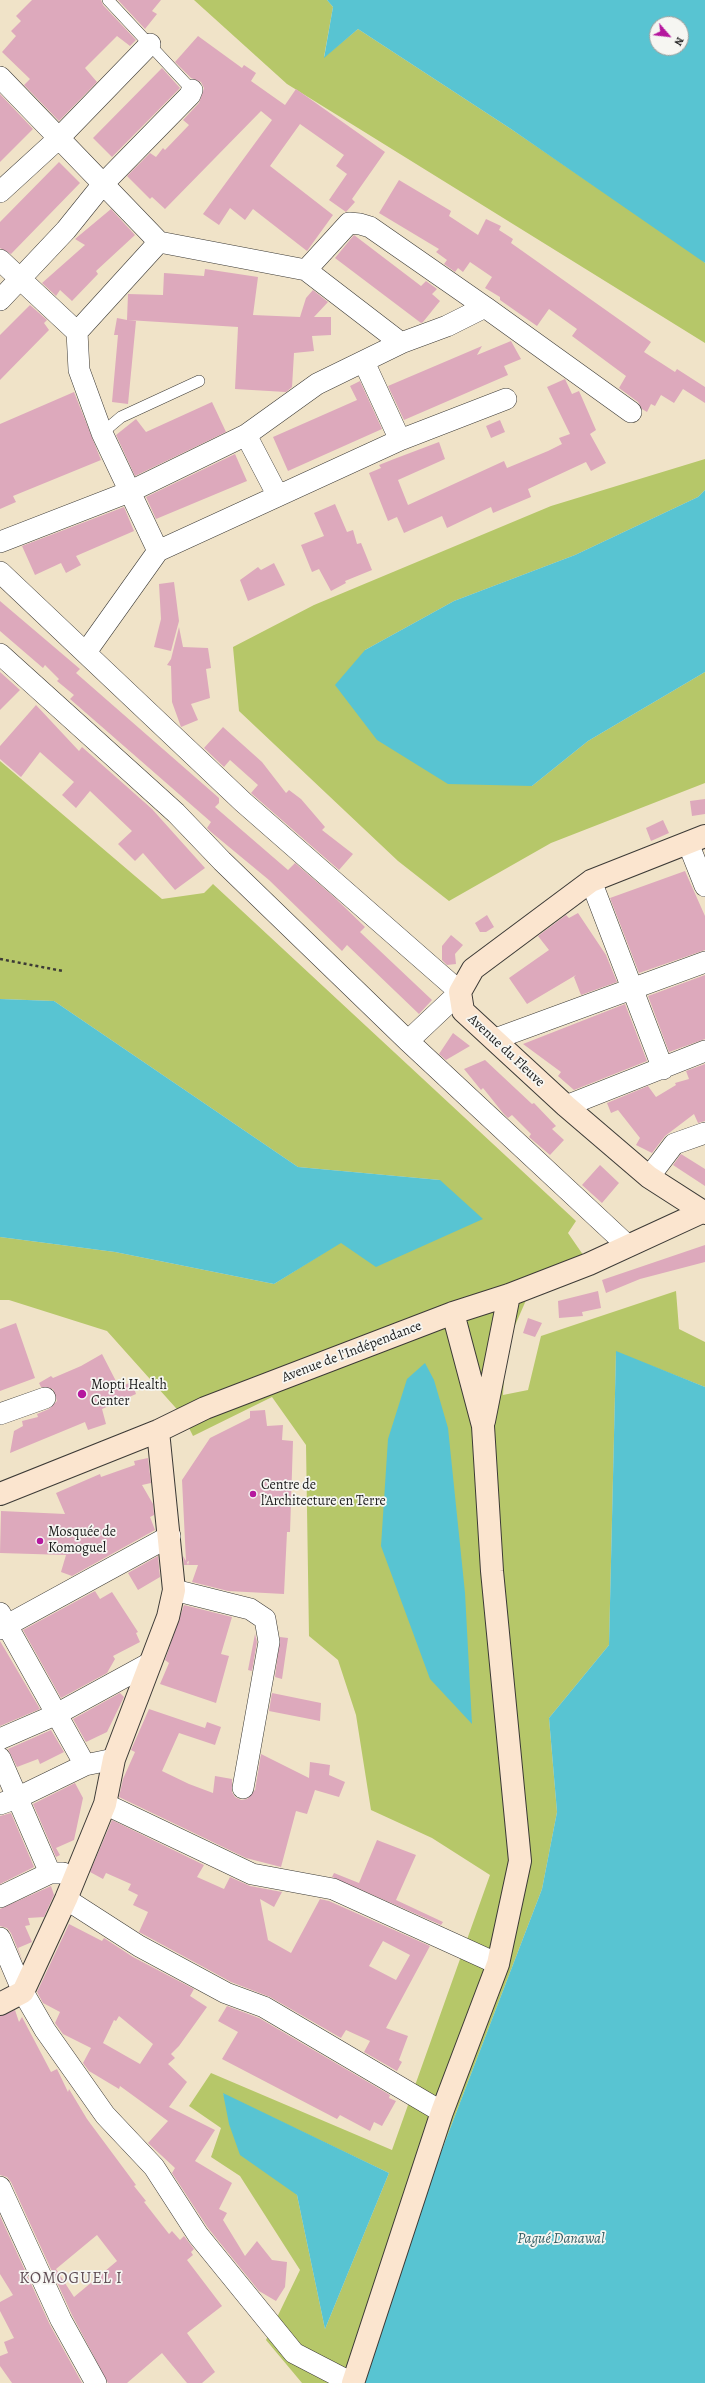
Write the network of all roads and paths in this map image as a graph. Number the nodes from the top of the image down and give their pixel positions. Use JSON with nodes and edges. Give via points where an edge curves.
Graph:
{"nodes":[{"id":1,"x":108,"y":0,"type":"edge"},
{"id":2,"x":150,"y":44,"type":"junction"},
{"id":3,"x":0,"y":77,"type":"edge"},
{"id":4,"x":192,"y":90,"type":"joint"},
{"id":5,"x":59,"y":138,"type":"junction"},
{"id":6,"x":103,"y":184,"type":"junction"},
{"id":7,"x":0,"y":192,"type":"edge"},
{"id":8,"x":159,"y":242,"type":"junction"},
{"id":9,"x":0,"y":260,"type":"edge"},
{"id":10,"x":306,"y":270,"type":"junction"},
{"id":11,"x":19,"y":279,"type":"junction"},
{"id":12,"x":0,"y":300,"type":"edge"},
{"id":13,"x":485,"y":307,"type":"junction"},
{"id":14,"x":77,"y":332,"type":"junction"},
{"id":15,"x":401,"y":343,"type":"junction"},
{"id":16,"x":364,"y":362,"type":"junction"},
{"id":17,"x":199,"y":381,"type":"dead end"},
{"id":18,"x":506,"y":399,"type":"dead end"},
{"id":19,"x":631,"y":412,"type":"dead end"},
{"id":20,"x":102,"y":433,"type":"junction"},
{"id":21,"x":246,"y":435,"type":"junction"},
{"id":22,"x":400,"y":440,"type":"junction"},
{"id":23,"x":129,"y":492,"type":"junction"},
{"id":24,"x":278,"y":496,"type":"junction"},
{"id":25,"x":0,"y":542,"type":"edge"},
{"id":26,"x":158,"y":551,"type":"junction"},
{"id":27,"x":0,"y":572,"type":"edge"},
{"id":28,"x":86,"y":652,"type":"junction"},
{"id":29,"x":0,"y":654,"type":"edge"},
{"id":30,"x":696,"y":839,"type":"edge"},
{"id":31,"x":591,"y":880,"type":"junction"},
{"id":32,"x":705,"y":886,"type":"edge"},
{"id":33,"x":0,"y":959,"type":"edge"},
{"id":34,"x":705,"y":962,"type":"edge"},
{"id":35,"x":63,"y":971,"type":"dead end"},
{"id":36,"x":633,"y":990,"type":"junction"},
{"id":37,"x":460,"y":992,"type":"junction"},
{"id":38,"x":495,"y":1039,"type":"junction"},
{"id":39,"x":408,"y":1041,"type":"junction"},
{"id":40,"x":705,"y":1051,"type":"edge"},
{"id":41,"x":663,"y":1069,"type":"junction"},
{"id":42,"x":566,"y":1106,"type":"junction"},
{"id":43,"x":705,"y":1133,"type":"edge"},
{"id":44,"x":649,"y":1177,"type":"junction"},
{"id":45,"x":704,"y":1212,"type":"edge"},
{"id":46,"x":628,"y":1246,"type":"junction"},
{"id":47,"x":509,"y":1294,"type":"junction"},
{"id":48,"x":453,"y":1313,"type":"junction"},
{"id":49,"x":44,"y":1398,"type":"dead end"},
{"id":50,"x":0,"y":1414,"type":"edge"},
{"id":51,"x":483,"y":1426,"type":"junction"},
{"id":52,"x":158,"y":1431,"type":"junction"},
{"id":53,"x":0,"y":1494,"type":"edge"},
{"id":54,"x":170,"y":1536,"type":"junction"},
{"id":55,"x":174,"y":1590,"type":"junction"},
{"id":56,"x":2,"y":1623,"type":"edge"},
{"id":57,"x":150,"y":1663,"type":"junction"},
{"id":58,"x":55,"y":1715,"type":"junction"},
{"id":59,"x":0,"y":1739,"type":"edge"},
{"id":60,"x":0,"y":1758,"type":"edge"},
{"id":61,"x":114,"y":1759,"type":"junction"},
{"id":62,"x":85,"y":1766,"type":"junction"},
{"id":63,"x":243,"y":1788,"type":"dead end"},
{"id":64,"x":8,"y":1801,"type":"edge"},
{"id":65,"x":105,"y":1804,"type":"junction"},
{"id":66,"x":50,"y":1873,"type":"junction"},
{"id":67,"x":78,"y":1873,"type":"junction"},
{"id":68,"x":0,"y":1898,"type":"edge"},
{"id":69,"x":66,"y":1899,"type":"junction"},
{"id":70,"x":0,"y":1938,"type":"edge"},
{"id":71,"x":498,"y":1964,"type":"junction"},
{"id":72,"x":23,"y":1992,"type":"junction"},
{"id":73,"x":0,"y":2004,"type":"edge"},
{"id":74,"x":442,"y":2112,"type":"junction"},
{"id":75,"x":0,"y":2187,"type":"edge"},
{"id":76,"x":96,"y":2383,"type":"edge"},
{"id":77,"x":353,"y":2383,"type":"edge"}],
"edges":[{"from":1,"to":2,"type":"lane"},
{"from":2,"to":4,"type":"lane"},
{"from":2,"to":5,"type":"street"},
{"from":3,"to":5,"type":"street"},
{"from":4,"to":6,"type":"street","via":[[190,96]]},
{"from":5,"to":6,"type":"street"},
{"from":5,"to":7,"type":"street"},
{"from":6,"to":8,"type":"street"},
{"from":6,"to":11,"type":"street","via":[[66,230]]},
{"from":8,"to":10,"type":"street"},
{"from":8,"to":14,"type":"street"},
{"from":9,"to":11,"type":"street"},
{"from":10,"to":13,"type":"street","via":[[349,223],[360,224],[370,227]]},
{"from":10,"to":15,"type":"street"},
{"from":11,"to":12,"type":"street"},
{"from":11,"to":14,"type":"street"},
{"from":13,"to":15,"type":"street","via":[[447,326]]},
{"from":13,"to":19,"type":"street"},
{"from":14,"to":20,"type":"street","via":[[79,370]]},
{"from":15,"to":16,"type":"street"},
{"from":16,"to":21,"type":"street","via":[[317,384]]},
{"from":16,"to":22,"type":"street"},
{"from":17,"to":20,"type":"lane","via":[[121,417]]},
{"from":18,"to":22,"type":"street"},
{"from":20,"to":23,"type":"street"},
{"from":21,"to":23,"type":"street"},
{"from":21,"to":24,"type":"street"},
{"from":22,"to":24,"type":"street"},
{"from":23,"to":25,"type":"street"},
{"from":23,"to":26,"type":"street"},
{"from":24,"to":26,"type":"street"},
{"from":26,"to":28,"type":"street"},
{"from":27,"to":28,"type":"street"},
{"from":28,"to":37,"type":"street","via":[[244,802]]},
{"from":29,"to":39,"type":"street","via":[[176,813]]},
{"from":30,"to":31,"type":"street"},
{"from":30,"to":32,"type":"street"},
{"from":31,"to":36,"type":"street"},
{"from":31,"to":37,"type":"street","via":[[473,969]]},
{"from":33,"to":35,"type":"path"},
{"from":34,"to":36,"type":"street"},
{"from":36,"to":38,"type":"street"},
{"from":36,"to":41,"type":"street"},
{"from":37,"to":38,"type":"street","name":"Avenue du Fleuve","via":[[463,1011]]},
{"from":37,"to":39,"type":"street"},
{"from":38,"to":42,"type":"street","name":"Avenue du Fleuve"},
{"from":39,"to":46,"type":"street"},
{"from":40,"to":41,"type":"street"},
{"from":41,"to":42,"type":"street"},
{"from":42,"to":44,"type":"street","name":"Avenue du Fleuve"},
{"from":43,"to":44,"type":"street","via":[[674,1144]]},
{"from":44,"to":45,"type":"street","name":"Avenue du Fleuve"},
{"from":45,"to":46,"type":"street","name":"Avenue de l'Indépendance"},
{"from":46,"to":47,"type":"street","name":"Avenue de l'Indépendance","via":[[589,1264]]},
{"from":47,"to":48,"type":"street","name":"Avenue de l'Indépendance"},
{"from":47,"to":51,"type":"street"},
{"from":48,"to":51,"type":"street"},
{"from":48,"to":52,"type":"street","name":"Avenue de l'Indépendance","via":[[205,1408]]},
{"from":49,"to":50,"type":"street"},
{"from":51,"to":71,"type":"street","via":[[492,1571],[520,1861]]},
{"from":52,"to":53,"type":"street","name":"Avenue de l'Indépendance"},
{"from":52,"to":54,"type":"street"},
{"from":54,"to":55,"type":"street"},
{"from":54,"to":56,"type":"street"},
{"from":55,"to":57,"type":"street","via":[[168,1617]]},
{"from":55,"to":63,"type":"street","via":[[250,1609],[265,1619],[269,1642]]},
{"from":56,"to":58,"type":"street"},
{"from":57,"to":58,"type":"street"},
{"from":57,"to":61,"type":"street"},
{"from":58,"to":59,"type":"street"},
{"from":58,"to":62,"type":"street"},
{"from":60,"to":64,"type":"street"},
{"from":61,"to":62,"type":"street"},
{"from":61,"to":65,"type":"street"},
{"from":62,"to":64,"type":"street"},
{"from":64,"to":66,"type":"street"},
{"from":65,"to":67,"type":"street"},
{"from":65,"to":71,"type":"street","via":[[252,1874],[333,1889]]},
{"from":66,"to":67,"type":"street"},
{"from":66,"to":68,"type":"street"},
{"from":67,"to":69,"type":"street"},
{"from":69,"to":72,"type":"street"},
{"from":69,"to":74,"type":"street","via":[[139,1946],[226,1992],[264,2007]]},
{"from":70,"to":72,"type":"street"},
{"from":71,"to":74,"type":"street"},
{"from":72,"to":73,"type":"street"},
{"from":72,"to":77,"type":"street","via":[[45,2030],[105,2116],[154,2167],[198,2235],[294,2353]]},
{"from":74,"to":77,"type":"street"},
{"from":75,"to":76,"type":"street","via":[[61,2320]]}]}
